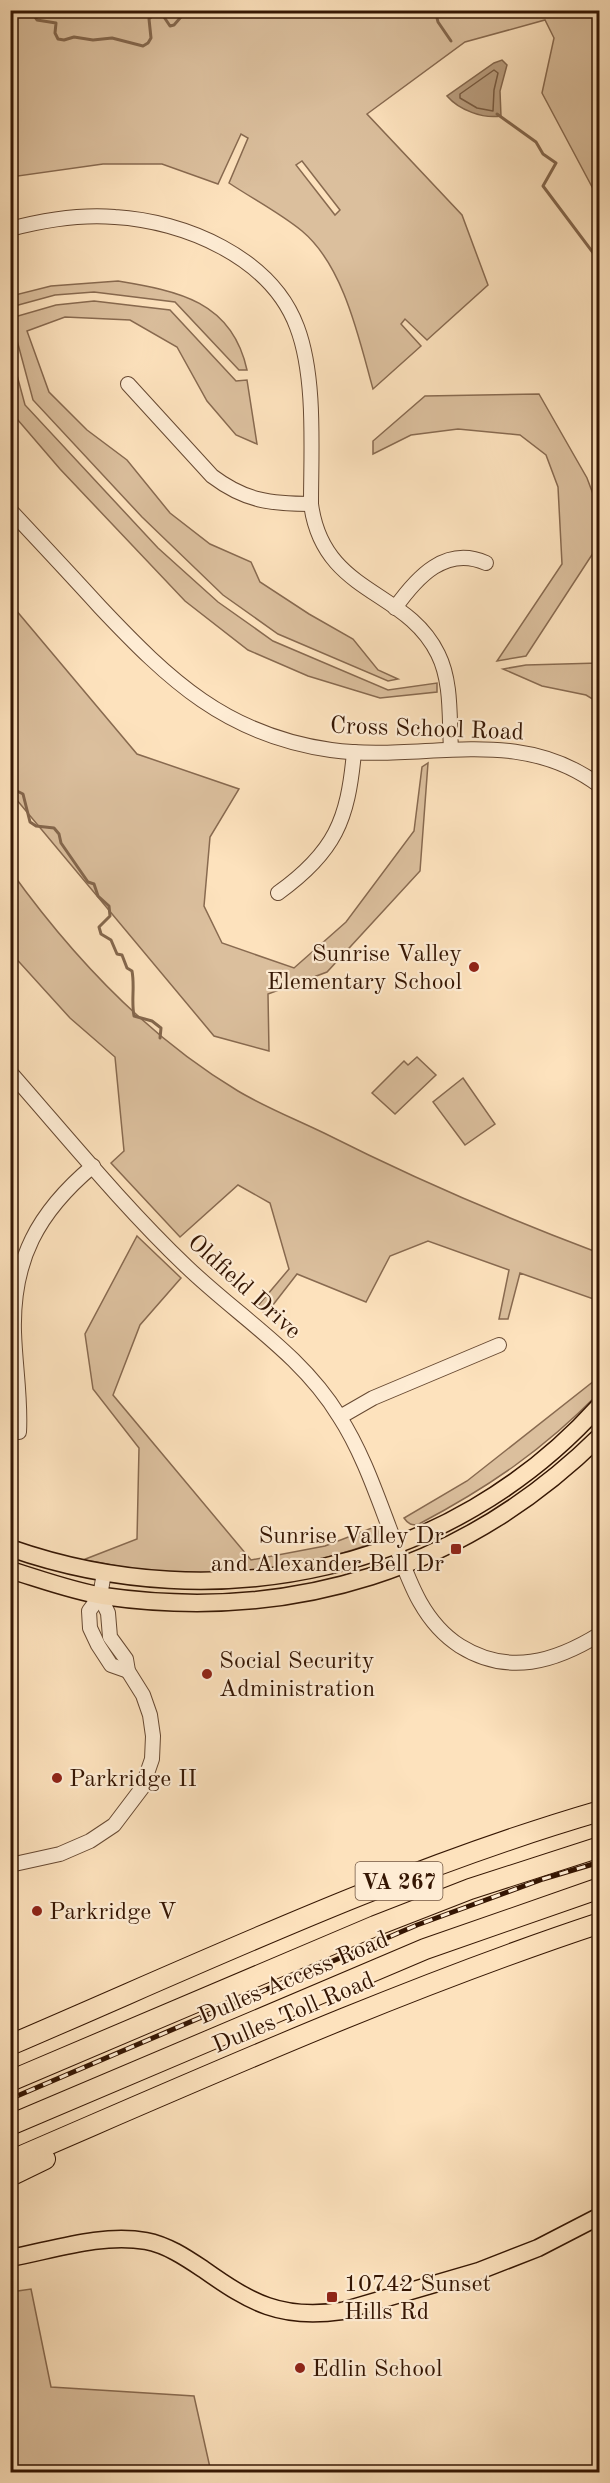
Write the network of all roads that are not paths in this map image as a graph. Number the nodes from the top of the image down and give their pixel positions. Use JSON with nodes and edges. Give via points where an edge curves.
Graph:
{"nodes":[{"id":1,"x":10,"y":229,"type":"edge"},
{"id":2,"x":128,"y":384,"type":"dead end"},
{"id":3,"x":311,"y":504,"type":"junction"},
{"id":4,"x":10,"y":510,"type":"edge"},
{"id":5,"x":486,"y":563,"type":"dead end"},
{"id":6,"x":395,"y":608,"type":"junction"},
{"id":7,"x":451,"y":749,"type":"junction"},
{"id":8,"x":354,"y":752,"type":"junction"},
{"id":9,"x":600,"y":786,"type":"edge"},
{"id":10,"x":278,"y":893,"type":"dead end"},
{"id":11,"x":10,"y":1072,"type":"edge"},
{"id":12,"x":93,"y":1167,"type":"junction"},
{"id":13,"x":499,"y":1345,"type":"dead end"},
{"id":14,"x":600,"y":1406,"type":"edge"},
{"id":15,"x":340,"y":1417,"type":"junction"},
{"id":16,"x":19,"y":1432,"type":"dead end"},
{"id":17,"x":600,"y":1436,"type":"edge"},
{"id":18,"x":396,"y":1546,"type":"junction"},
{"id":19,"x":10,"y":1548,"type":"edge"},
{"id":20,"x":404,"y":1565,"type":"junction"},
{"id":21,"x":10,"y":1570,"type":"edge"},
{"id":22,"x":104,"y":1573,"type":"junction"},
{"id":23,"x":100,"y":1596,"type":"junction"},
{"id":24,"x":600,"y":1634,"type":"edge"},
{"id":25,"x":128,"y":1671,"type":"junction"},
{"id":26,"x":600,"y":1811,"type":"edge"},
{"id":27,"x":600,"y":1847,"type":"edge"},
{"id":28,"x":10,"y":1865,"type":"edge"},
{"id":29,"x":600,"y":1888,"type":"edge"},
{"id":30,"x":600,"y":1923,"type":"edge"},
{"id":31,"x":160,"y":1981,"type":"junction"},
{"id":32,"x":10,"y":2035,"type":"edge"},
{"id":33,"x":10,"y":2045,"type":"edge"},
{"id":34,"x":238,"y":2063,"type":"junction"},
{"id":35,"x":10,"y":2081,"type":"edge"},
{"id":36,"x":10,"y":2125,"type":"edge"},
{"id":37,"x":10,"y":2161,"type":"edge"},
{"id":38,"x":10,"y":2176,"type":"edge"},
{"id":39,"x":600,"y":2216,"type":"edge"},
{"id":40,"x":10,"y":2258,"type":"edge"}],
"edges":[{"from":1,"to":3,"type":"street","via":[[81,217],[142,220],[191,234],[230,252],[256,270],[286,304],[303,343],[309,381]]},
{"from":2,"to":3,"type":"street","via":[[226,487],[263,501]]},
{"from":3,"to":6,"type":"street","via":[[332,558]]},
{"from":4,"to":8,"type":"street","name":"Cross School Road","via":[[145,654],[199,700],[273,735]]},
{"from":5,"to":6,"type":"street","via":[[457,557],[435,565]]},
{"from":6,"to":7,"type":"street","via":[[428,638],[443,666]]},
{"from":7,"to":8,"type":"street","name":"Cross School Road"},
{"from":7,"to":9,"type":"street","name":"Cross School Road","via":[[489,748],[534,754],[574,770]]},
{"from":8,"to":10,"type":"street","via":[[351,792],[337,831],[311,867]]},
{"from":11,"to":12,"type":"street","name":"Oldfield Drive"},
{"from":12,"to":15,"type":"street","name":"Oldfield Drive","via":[[186,1266],[289,1354]]},
{"from":12,"to":16,"type":"street","via":[[51,1207],[31,1239],[21,1269],[14,1301]]},
{"from":13,"to":15,"type":"street","via":[[373,1398]]},
{"from":14,"to":18,"type":"main road","via":[[547,1456],[505,1487],[469,1510]]},
{"from":15,"to":18,"type":"street","name":"Oldfield Drive"},
{"from":17,"to":20,"type":"main road","via":[[517,1506],[469,1535]]},
{"from":18,"to":20,"type":"street","name":"Oldfield Drive"},
{"from":18,"to":22,"type":"main road","via":[[334,1566],[247,1580],[171,1580]]},
{"from":19,"to":22,"type":"main road"},
{"from":20,"to":23,"type":"main road","via":[[324,1590],[274,1599],[202,1603]]},
{"from":20,"to":24,"type":"street","name":"Oldfield Drive","via":[[417,1598],[434,1624],[460,1646],[489,1659],[524,1663],[547,1660]]},
{"from":21,"to":23,"type":"main road"},
{"from":22,"to":23,"type":"street"},
{"from":23,"to":25,"type":"street","via":[[108,1613],[110,1637],[126,1659]]},
{"from":23,"to":25,"type":"street","via":[[89,1611],[90,1628],[111,1665]]},
{"from":25,"to":28,"type":"street","via":[[144,1695],[153,1736],[152,1759],[142,1788],[114,1825],[90,1841],[60,1854]]},
{"from":26,"to":31,"type":"highway","number":"VA 267","via":[[401,1880]]},
{"from":27,"to":35,"type":"highway","name":"Dulles Access Road","via":[[470,1889],[375,1926]]},
{"from":29,"to":36,"type":"highway","name":"Dulles Access Road","via":[[425,1949]]},
{"from":30,"to":34,"type":"highway","name":"Dulles Toll Road","via":[[427,1984]]},
{"from":31,"to":32,"type":"highway"},
{"from":31,"to":33,"type":"highway","number":"VA 267"},
{"from":34,"to":37,"type":"highway","name":"Dulles Toll Road"},
{"from":34,"to":38,"type":"highway"},
{"from":39,"to":40,"type":"main road","via":[[538,2248],[479,2271],[342,2311],[319,2313],[279,2310],[251,2301],[181,2255],[145,2241],[97,2242]]}]}
